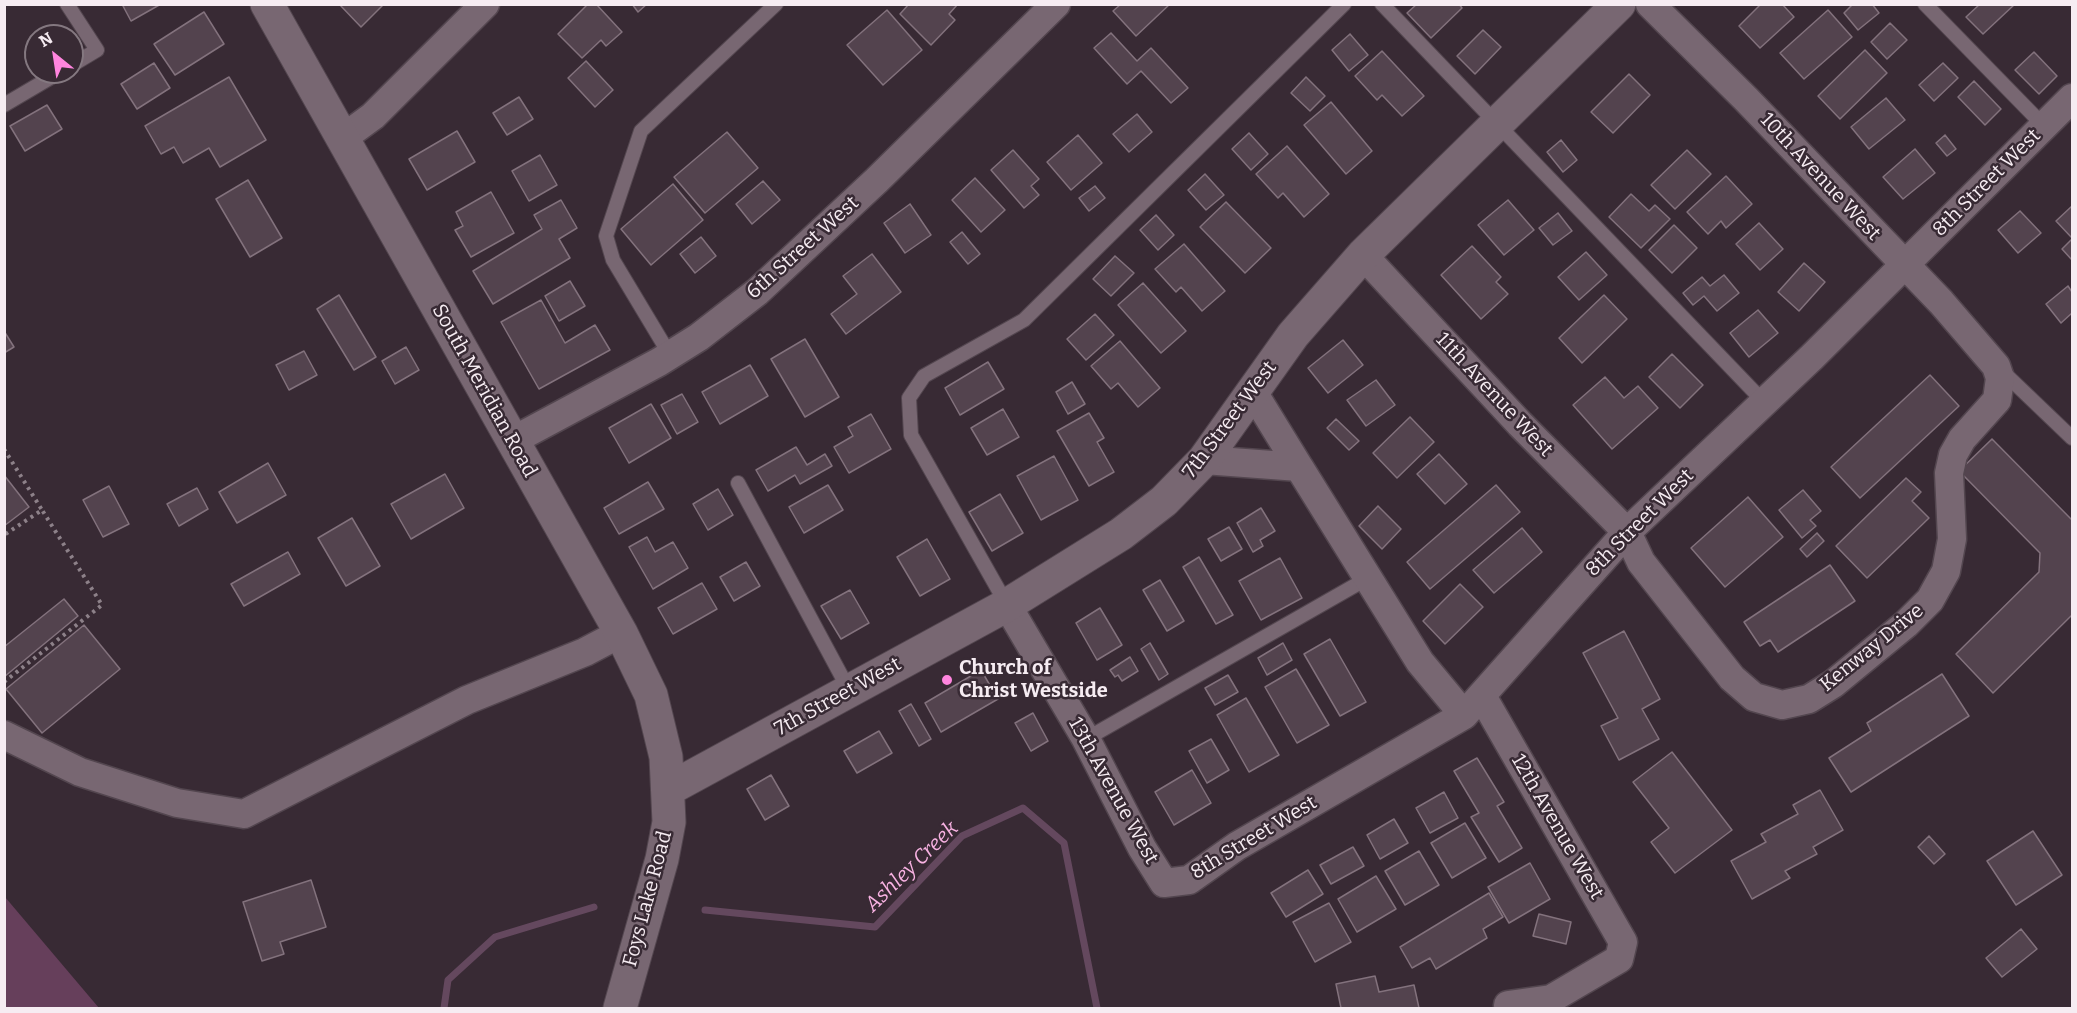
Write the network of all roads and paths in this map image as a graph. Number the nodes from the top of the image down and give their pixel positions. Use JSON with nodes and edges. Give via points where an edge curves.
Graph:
{"nodes":[{"id":1,"x":67,"y":4,"type":"edge"},
{"id":2,"x":267,"y":4,"type":"edge"},
{"id":3,"x":485,"y":4,"type":"edge"},
{"id":4,"x":776,"y":4,"type":"edge"},
{"id":5,"x":1056,"y":4,"type":"edge"},
{"id":6,"x":1344,"y":4,"type":"edge"},
{"id":7,"x":1382,"y":4,"type":"edge"},
{"id":8,"x":1619,"y":4,"type":"edge"},
{"id":9,"x":1650,"y":4,"type":"edge"},
{"id":10,"x":1925,"y":4,"type":"edge"},
{"id":11,"x":80,"y":24,"type":"edge"},
{"id":12,"x":84,"y":30,"type":"edge"},
{"id":13,"x":84,"y":58,"type":"edge"},
{"id":14,"x":40,"y":84,"type":"edge"},
{"id":15,"x":2073,"y":98,"type":"edge"},
{"id":16,"x":4,"y":105,"type":"edge"},
{"id":17,"x":1497,"y":123,"type":"junction"},
{"id":18,"x":2044,"y":126,"type":"junction"},
{"id":19,"x":343,"y":138,"type":"junction"},
{"id":20,"x":1364,"y":255,"type":"junction"},
{"id":21,"x":1904,"y":264,"type":"junction"},
{"id":22,"x":670,"y":355,"type":"junction"},
{"id":23,"x":1990,"y":359,"type":"junction"},
{"id":24,"x":1252,"y":392,"type":"junction"},
{"id":25,"x":1764,"y":402,"type":"junction"},
{"id":26,"x":2073,"y":438,"type":"edge"},
{"id":27,"x":512,"y":441,"type":"junction"},
{"id":28,"x":4,"y":449,"type":"edge"},
{"id":29,"x":1204,"y":460,"type":"junction"},
{"id":30,"x":1299,"y":467,"type":"junction"},
{"id":31,"x":738,"y":483,"type":"dead end"},
{"id":32,"x":42,"y":510,"type":"junction"},
{"id":33,"x":1626,"y":532,"type":"junction"},
{"id":34,"x":4,"y":535,"type":"edge"},
{"id":35,"x":1368,"y":578,"type":"junction"},
{"id":36,"x":1007,"y":605,"type":"junction"},
{"id":37,"x":621,"y":633,"type":"junction"},
{"id":38,"x":4,"y":682,"type":"edge"},
{"id":39,"x":849,"y":690,"type":"junction"},
{"id":40,"x":1473,"y":705,"type":"junction"},
{"id":41,"x":4,"y":735,"type":"edge"},
{"id":42,"x":1086,"y":739,"type":"junction"},
{"id":43,"x":669,"y":789,"type":"junction"},
{"id":44,"x":1164,"y":883,"type":"joint"},
{"id":45,"x":1508,"y":1005,"type":"dead end"},
{"id":46,"x":620,"y":1008,"type":"edge"}],
"edges":[{"from":1,"to":11,"type":"lane"},
{"from":2,"to":19,"type":"street","name":"South Meridian Road"},
{"from":3,"to":19,"type":"street","via":[[373,116]]},
{"from":4,"to":22,"type":"lane","via":[[641,131],[606,236],[613,260]]},
{"from":5,"to":22,"type":"street","name":"6th Street West","via":[[757,292]]},
{"from":6,"to":36,"type":"lane","via":[[1024,320],[924,376],[909,398],[911,435]]},
{"from":7,"to":17,"type":"lane"},
{"from":8,"to":17,"type":"street","name":"7th Street West"},
{"from":9,"to":21,"type":"street","name":"10th Avenue West"},
{"from":10,"to":18,"type":"lane"},
{"from":12,"to":13,"type":"lane","via":[[97,50]]},
{"from":14,"to":16,"type":"lane"},
{"from":15,"to":18,"type":"street","name":"8th Street West"},
{"from":17,"to":20,"type":"street","name":"7th Street West"},
{"from":17,"to":25,"type":"lane"},
{"from":18,"to":21,"type":"street","name":"8th Street West"},
{"from":19,"to":27,"type":"street","name":"South Meridian Road"},
{"from":20,"to":24,"type":"street","name":"7th Street West","via":[[1293,335]]},
{"from":20,"to":33,"type":"street","name":"11th Avenue West"},
{"from":21,"to":23,"type":"street","name":"10th Avenue West"},
{"from":21,"to":25,"type":"street","name":"8th Street West"},
{"from":22,"to":27,"type":"street","name":"6th Street West"},
{"from":23,"to":26,"type":"lane"},
{"from":23,"to":33,"type":"street","name":"Kenway Drive","via":[[2000,378],[1997,400],[1953,455],[1949,473],[1952,539],[1940,586],[1906,624],[1809,699],[1767,703],[1742,688],[1641,562]]},
{"from":24,"to":29,"type":"street","name":"7th Street West"},
{"from":24,"to":30,"type":"street","name":"12th Avenue West"},
{"from":25,"to":33,"type":"street","name":"8th Street West"},
{"from":27,"to":37,"type":"street","name":"South Meridian Road"},
{"from":28,"to":32,"type":"path"},
{"from":29,"to":30,"type":"street"},
{"from":29,"to":36,"type":"street","name":"7th Street West","via":[[1164,501],[1121,534]]},
{"from":30,"to":35,"type":"street","name":"12th Avenue West"},
{"from":31,"to":39,"type":"lane"},
{"from":32,"to":34,"type":"path"},
{"from":32,"to":38,"type":"path","via":[[102,605]]},
{"from":33,"to":40,"type":"street","name":"8th Street West"},
{"from":35,"to":40,"type":"street","name":"12th Avenue West","via":[[1420,662]]},
{"from":35,"to":42,"type":"lane"},
{"from":36,"to":39,"type":"street","name":"7th Street West"},
{"from":36,"to":42,"type":"street","name":"13th Avenue West"},
{"from":37,"to":41,"type":"street","via":[[585,652],[467,700],[244,814],[177,803],[80,772]]},
{"from":37,"to":43,"type":"street","name":"South Meridian Road","via":[[657,715]]},
{"from":39,"to":43,"type":"street","name":"7th Street West"},
{"from":40,"to":44,"type":"street","name":"8th Street West","via":[[1237,846],[1189,880]]},
{"from":40,"to":45,"type":"street","name":"12th Avenue West","via":[[1623,942],[1619,959],[1551,999]]},
{"from":42,"to":44,"type":"street","name":"13th Avenue West"},
{"from":43,"to":46,"type":"street","name":"Foys Lake Road","via":[[664,850]]}]}
